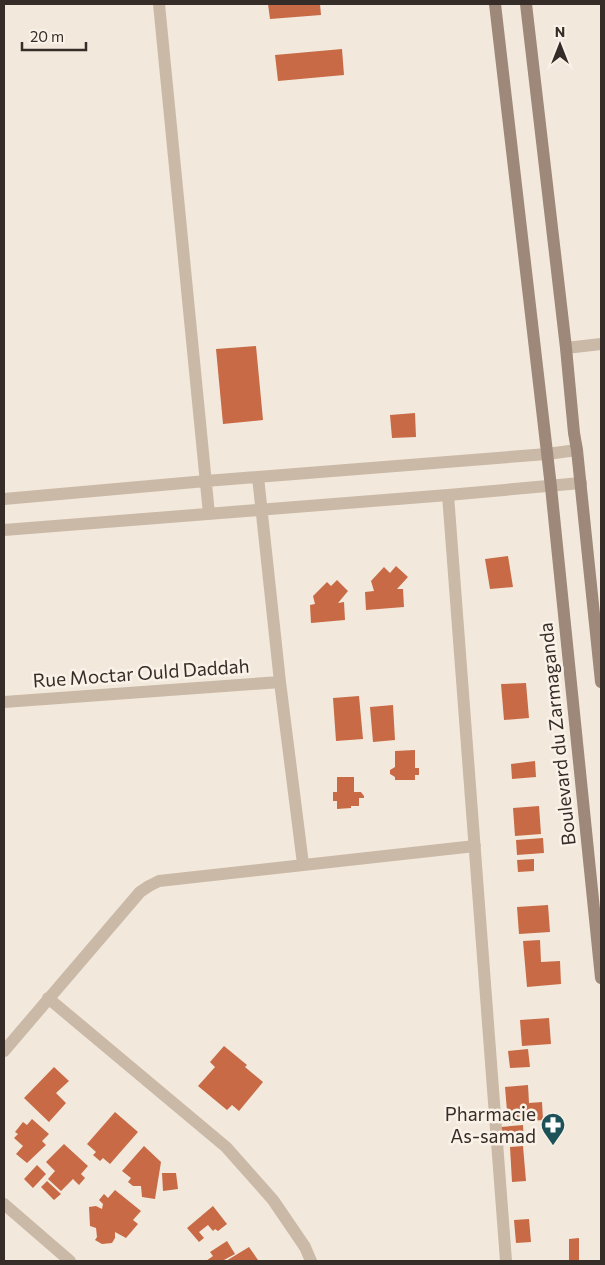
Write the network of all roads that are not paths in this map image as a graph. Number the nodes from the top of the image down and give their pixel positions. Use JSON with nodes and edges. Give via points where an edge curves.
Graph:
{"nodes":[{"id":1,"x":159,"y":4,"type":"edge"},
{"id":2,"x":495,"y":4,"type":"edge"},
{"id":3,"x":526,"y":4,"type":"edge"},
{"id":4,"x":601,"y":344,"type":"edge"},
{"id":5,"x":566,"y":348,"type":"junction"},
{"id":6,"x":577,"y":450,"type":"junction"},
{"id":7,"x":547,"y":454,"type":"junction"},
{"id":8,"x":258,"y":477,"type":"junction"},
{"id":9,"x":206,"y":481,"type":"junction"},
{"id":10,"x":581,"y":483,"type":"junction"},
{"id":11,"x":551,"y":486,"type":"junction"},
{"id":12,"x":448,"y":495,"type":"junction"},
{"id":13,"x":4,"y":499,"type":"edge"},
{"id":14,"x":262,"y":509,"type":"junction"},
{"id":15,"x":209,"y":514,"type":"junction"},
{"id":16,"x":4,"y":530,"type":"edge"},
{"id":17,"x":280,"y":682,"type":"junction"},
{"id":18,"x":601,"y":682,"type":"edge"},
{"id":19,"x":4,"y":702,"type":"edge"},
{"id":20,"x":475,"y":846,"type":"junction"},
{"id":21,"x":303,"y":864,"type":"junction"},
{"id":22,"x":601,"y":978,"type":"edge"},
{"id":23,"x":48,"y":998,"type":"junction"},
{"id":24,"x":4,"y":1051,"type":"edge"},
{"id":25,"x":4,"y":1204,"type":"edge"},
{"id":26,"x":70,"y":1261,"type":"edge"},
{"id":27,"x":311,"y":1261,"type":"edge"},
{"id":28,"x":506,"y":1261,"type":"edge"}],
"edges":[{"from":1,"to":9,"type":"street"},
{"from":2,"to":7,"type":"main road","name":"Boulevard du Zarmaganda"},
{"from":3,"to":5,"type":"main road"},
{"from":4,"to":5,"type":"street"},
{"from":5,"to":6,"type":"main road"},
{"from":6,"to":7,"type":"street"},
{"from":6,"to":10,"type":"main road"},
{"from":7,"to":8,"type":"street"},
{"from":7,"to":11,"type":"main road","name":"Boulevard du Zarmaganda"},
{"from":8,"to":9,"type":"street"},
{"from":8,"to":14,"type":"street"},
{"from":9,"to":13,"type":"street"},
{"from":9,"to":15,"type":"street"},
{"from":10,"to":11,"type":"street"},
{"from":10,"to":18,"type":"main road"},
{"from":11,"to":12,"type":"street"},
{"from":11,"to":22,"type":"main road","name":"Boulevard du Zarmaganda"},
{"from":12,"to":14,"type":"street"},
{"from":12,"to":20,"type":"street"},
{"from":14,"to":15,"type":"street"},
{"from":14,"to":17,"type":"street"},
{"from":15,"to":16,"type":"street"},
{"from":17,"to":19,"type":"street","name":"Rue Moctar Ould Daddah"},
{"from":17,"to":21,"type":"street"},
{"from":20,"to":21,"type":"street"},
{"from":20,"to":28,"type":"street"},
{"from":21,"to":23,"type":"street","via":[[170,879],[149,886],[140,892]]},
{"from":23,"to":24,"type":"street"},
{"from":23,"to":27,"type":"street","via":[[226,1147],[273,1200],[305,1246]]},
{"from":25,"to":26,"type":"street"}]}
